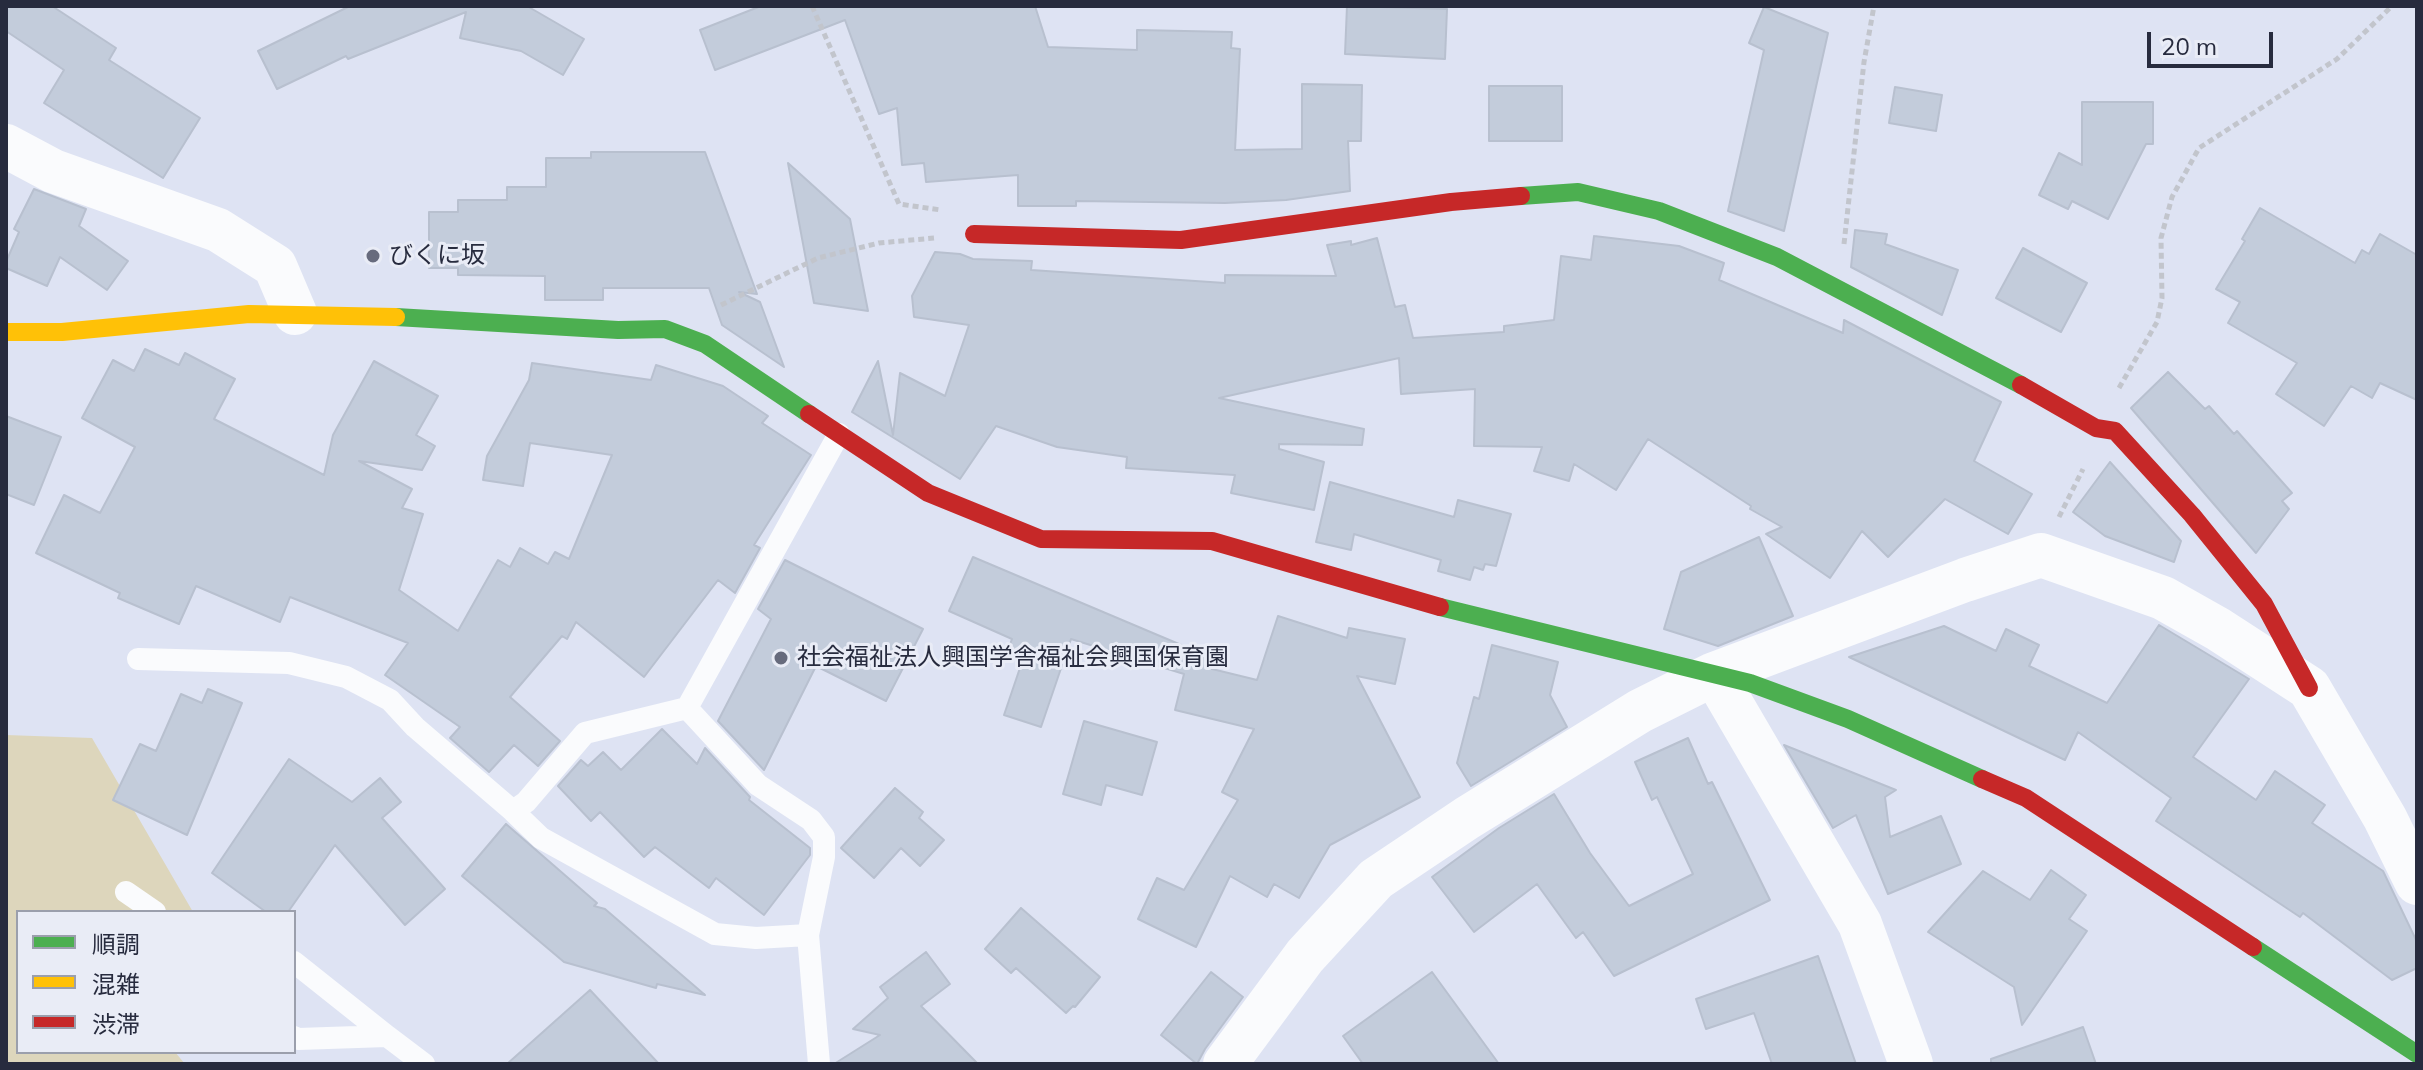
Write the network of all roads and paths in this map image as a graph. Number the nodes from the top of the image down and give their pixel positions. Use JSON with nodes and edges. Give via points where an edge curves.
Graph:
{"nodes":[{"id":1,"x":812,"y":6,"type":"edge"},
{"id":2,"x":1874,"y":6,"type":"edge"},
{"id":3,"x":2392,"y":6,"type":"edge"},
{"id":4,"x":6,"y":146,"type":"edge"},
{"id":5,"x":899,"y":204,"type":"dead end"},
{"id":6,"x":974,"y":234,"type":"joint"},
{"id":7,"x":1837,"y":252,"type":"dead end"},
{"id":8,"x":295,"y":313,"type":"junction"},
{"id":9,"x":665,"y":329,"type":"junction"},
{"id":10,"x":6,"y":332,"type":"edge"},
{"id":11,"x":2096,"y":428,"type":"junction"},
{"id":12,"x":839,"y":434,"type":"junction"},
{"id":13,"x":2083,"y":469,"type":"dead end"},
{"id":14,"x":2041,"y":555,"type":"junction"},
{"id":15,"x":138,"y":659,"type":"dead end"},
{"id":16,"x":1714,"y":674,"type":"junction"},
{"id":17,"x":2309,"y":688,"type":"junction"},
{"id":18,"x":687,"y":708,"type":"junction"},
{"id":19,"x":513,"y":811,"type":"junction"},
{"id":20,"x":2417,"y":883,"type":"edge"},
{"id":21,"x":126,"y":892,"type":"dead end"},
{"id":22,"x":152,"y":910,"type":"edge"},
{"id":23,"x":808,"y":935,"type":"junction"},
{"id":24,"x":296,"y":964,"type":"edge"},
{"id":25,"x":387,"y":1036,"type":"junction"},
{"id":26,"x":296,"y":1038,"type":"edge"},
{"id":27,"x":2417,"y":1054,"type":"edge"},
{"id":28,"x":424,"y":1064,"type":"edge"},
{"id":29,"x":819,"y":1064,"type":"edge"},
{"id":30,"x":1225,"y":1064,"type":"edge"},
{"id":31,"x":1911,"y":1064,"type":"edge"}],
"edges":[{"from":1,"to":5,"type":"path"},
{"from":2,"to":7,"type":"path","via":[[1843,245]]},
{"from":3,"to":11,"type":"path","via":[[2337,59],[2199,148],[2172,197],[2161,238],[2157,322]]},
{"from":4,"to":8,"type":"street","via":[[53,171],[218,230],[275,266]]},
{"from":6,"to":9,"type":"path","via":[[879,243],[818,258]]},
{"from":6,"to":11,"type":"street","via":[[1181,240],[1451,202],[1578,192],[1659,211],[1777,257]]},
{"from":8,"to":9,"type":"street"},
{"from":8,"to":10,"type":"street"},
{"from":9,"to":12,"type":"street","via":[[705,344]]},
{"from":11,"to":17,"type":"street","via":[[2115,431],[2192,515],[2264,604]]},
{"from":12,"to":16,"type":"street","via":[[928,493],[1041,539],[1212,541],[1444,608]]},
{"from":12,"to":18,"type":"lane"},
{"from":13,"to":14,"type":"path"},
{"from":14,"to":16,"type":"street"},
{"from":14,"to":17,"type":"street","via":[[2163,598]]},
{"from":15,"to":19,"type":"lane","via":[[289,663],[346,677],[390,700]]},
{"from":16,"to":27,"type":"street","via":[[1848,719],[2026,798]]},
{"from":16,"to":30,"type":"street","via":[[1640,711],[1376,879],[1305,956]]},
{"from":16,"to":31,"type":"street","via":[[1860,924]]},
{"from":17,"to":20,"type":"street"},
{"from":18,"to":19,"type":"lane","via":[[585,733]]},
{"from":18,"to":23,"type":"lane","via":[[758,785],[811,820],[824,837]]},
{"from":19,"to":23,"type":"lane","via":[[541,838],[715,934]]},
{"from":21,"to":22,"type":"lane"},
{"from":23,"to":29,"type":"lane"},
{"from":24,"to":25,"type":"lane"},
{"from":25,"to":26,"type":"lane"},
{"from":25,"to":28,"type":"lane"}]}
